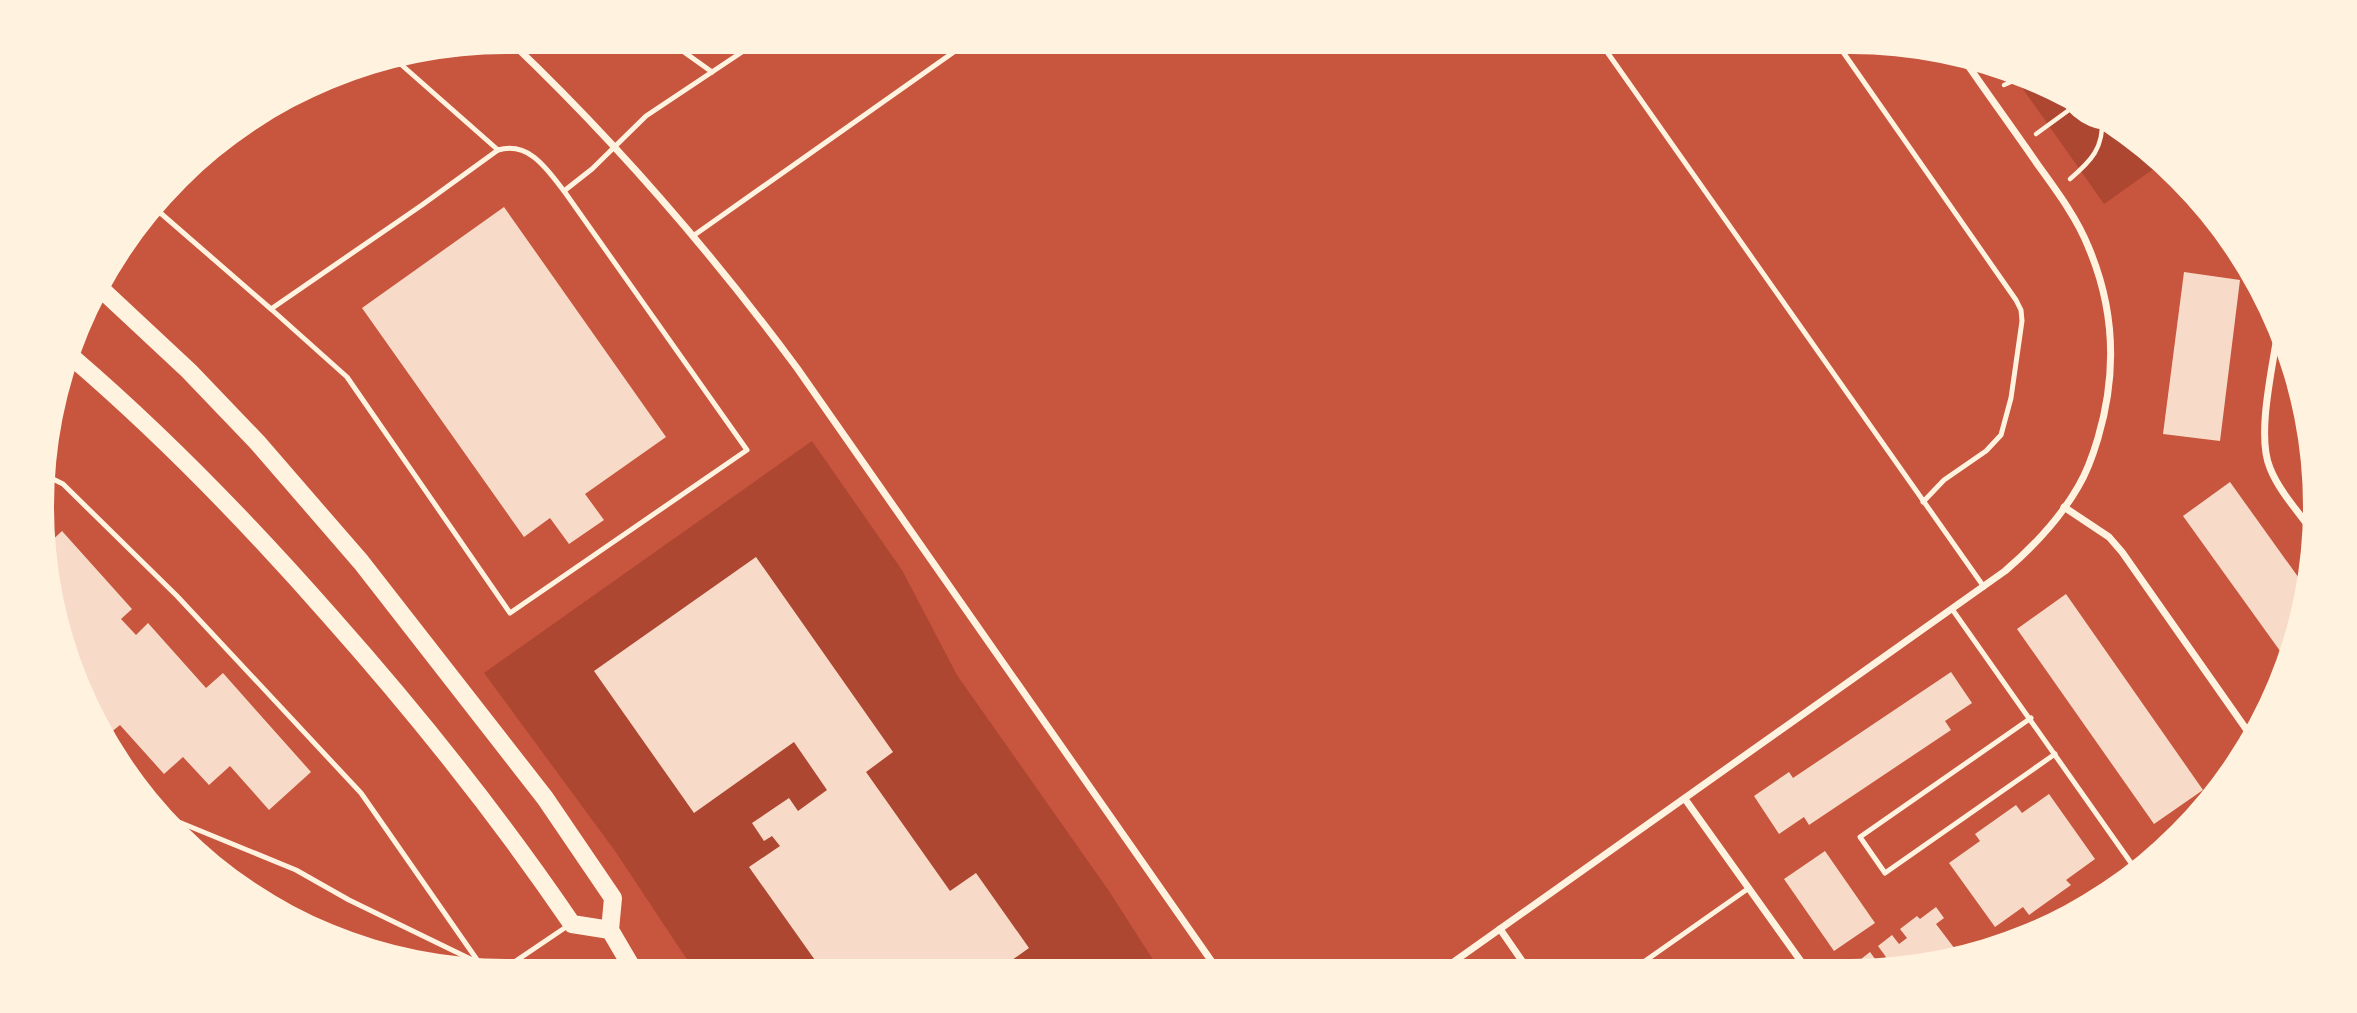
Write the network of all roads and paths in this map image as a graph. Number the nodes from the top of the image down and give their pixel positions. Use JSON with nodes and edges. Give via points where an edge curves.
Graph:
{"nodes":[{"id":1,"x":523,"y":54,"type":"edge"},
{"id":2,"x":687,"y":54,"type":"edge"},
{"id":3,"x":739,"y":54,"type":"edge"},
{"id":4,"x":951,"y":54,"type":"edge"},
{"id":5,"x":1608,"y":54,"type":"edge"},
{"id":6,"x":1844,"y":54,"type":"edge"},
{"id":7,"x":403,"y":67,"type":"edge"},
{"id":8,"x":1972,"y":71,"type":"edge"},
{"id":9,"x":712,"y":72,"type":"junction"},
{"id":10,"x":2069,"y":110,"type":"edge"},
{"id":11,"x":2074,"y":113,"type":"edge"},
{"id":12,"x":2093,"y":124,"type":"edge"},
{"id":13,"x":2103,"y":130,"type":"edge"},
{"id":14,"x":2023,"y":143,"type":"junction"},
{"id":15,"x":614,"y":147,"type":"junction"},
{"id":16,"x":498,"y":150,"type":"junction"},
{"id":17,"x":2056,"y":190,"type":"junction"},
{"id":18,"x":564,"y":191,"type":"junction"},
{"id":19,"x":161,"y":214,"type":"edge"},
{"id":20,"x":693,"y":236,"type":"junction"},
{"id":21,"x":107,"y":295,"type":"edge"},
{"id":22,"x":271,"y":309,"type":"junction"},
{"id":23,"x":2275,"y":351,"type":"edge"},
{"id":24,"x":78,"y":362,"type":"edge"},
{"id":25,"x":55,"y":480,"type":"edge"},
{"id":26,"x":1923,"y":502,"type":"junction"},
{"id":27,"x":2064,"y":507,"type":"junction"},
{"id":28,"x":2303,"y":517,"type":"edge"},
{"id":29,"x":1984,"y":587,"type":"junction"},
{"id":30,"x":1952,"y":609,"type":"junction"},
{"id":31,"x":2031,"y":718,"type":"junction"},
{"id":32,"x":2245,"y":727,"type":"edge"},
{"id":33,"x":2055,"y":754,"type":"junction"},
{"id":34,"x":1685,"y":799,"type":"junction"},
{"id":35,"x":186,"y":825,"type":"edge"},
{"id":36,"x":2130,"y":862,"type":"edge"},
{"id":37,"x":1749,"y":888,"type":"junction"},
{"id":38,"x":572,"y":924,"type":"junction"},
{"id":39,"x":1500,"y":929,"type":"junction"},
{"id":40,"x":610,"y":930,"type":"junction"},
{"id":41,"x":1208,"y":956,"type":"junction"},
{"id":42,"x":465,"y":957,"type":"edge"},
{"id":43,"x":476,"y":958,"type":"edge"},
{"id":44,"x":520,"y":959,"type":"edge"},
{"id":45,"x":627,"y":959,"type":"edge"},
{"id":46,"x":1209,"y":959,"type":"edge"},
{"id":47,"x":1210,"y":959,"type":"edge"},
{"id":48,"x":1458,"y":959,"type":"edge"},
{"id":49,"x":1521,"y":959,"type":"edge"},
{"id":50,"x":1648,"y":959,"type":"edge"},
{"id":51,"x":1799,"y":959,"type":"edge"}],
"edges":[{"from":1,"to":15,"type":"street"},
{"from":2,"to":9,"type":"lane"},
{"from":3,"to":9,"type":"lane"},
{"from":4,"to":20,"type":"lane"},
{"from":5,"to":26,"type":"lane"},
{"from":6,"to":26,"type":"lane","via":[[2016,300],[2022,316],[2001,435]]},
{"from":7,"to":16,"type":"lane"},
{"from":8,"to":14,"type":"street"},
{"from":9,"to":15,"type":"lane","via":[[646,116]]},
{"from":10,"to":14,"type":"path"},
{"from":11,"to":12,"type":"path"},
{"from":13,"to":17,"type":"path","via":[[2091,161]]},
{"from":14,"to":17,"type":"street"},
{"from":15,"to":18,"type":"lane"},
{"from":15,"to":20,"type":"street"},
{"from":16,"to":18,"type":"lane","via":[[513,147],[530,154]]},
{"from":16,"to":22,"type":"lane"},
{"from":17,"to":27,"type":"street","via":[[2088,244],[2111,332],[2105,412],[2092,457]]},
{"from":18,"to":22,"type":"lane","via":[[747,450],[510,613],[347,377]]},
{"from":19,"to":22,"type":"lane"},
{"from":20,"to":41,"type":"street","via":[[797,368]]},
{"from":21,"to":40,"type":"main road","via":[[257,442],[361,562],[545,798],[606,887],[613,898]]},
{"from":23,"to":28,"type":"street","via":[[2265,452],[2270,470]]},
{"from":24,"to":38,"type":"main road","via":[[262,540],[332,618],[449,756]]},
{"from":25,"to":43,"type":"lane","via":[[177,596],[361,793]]},
{"from":26,"to":29,"type":"lane"},
{"from":27,"to":29,"type":"street","via":[[2037,542]]},
{"from":27,"to":32,"type":"street","via":[[2109,537],[2122,552]]},
{"from":29,"to":30,"type":"street"},
{"from":30,"to":31,"type":"lane"},
{"from":30,"to":34,"type":"street"},
{"from":31,"to":33,"type":"lane"},
{"from":31,"to":33,"type":"lane","via":[[1860,837],[1885,873]]},
{"from":33,"to":36,"type":"lane"},
{"from":34,"to":37,"type":"street"},
{"from":34,"to":39,"type":"street"},
{"from":35,"to":42,"type":"lane","via":[[296,870]]},
{"from":37,"to":50,"type":"lane"},
{"from":37,"to":51,"type":"street"},
{"from":38,"to":40,"type":"main road"},
{"from":38,"to":44,"type":"lane"},
{"from":39,"to":48,"type":"street"},
{"from":39,"to":49,"type":"street"},
{"from":40,"to":45,"type":"main road"},
{"from":41,"to":46,"type":"street"},
{"from":41,"to":47,"type":"street"}]}
